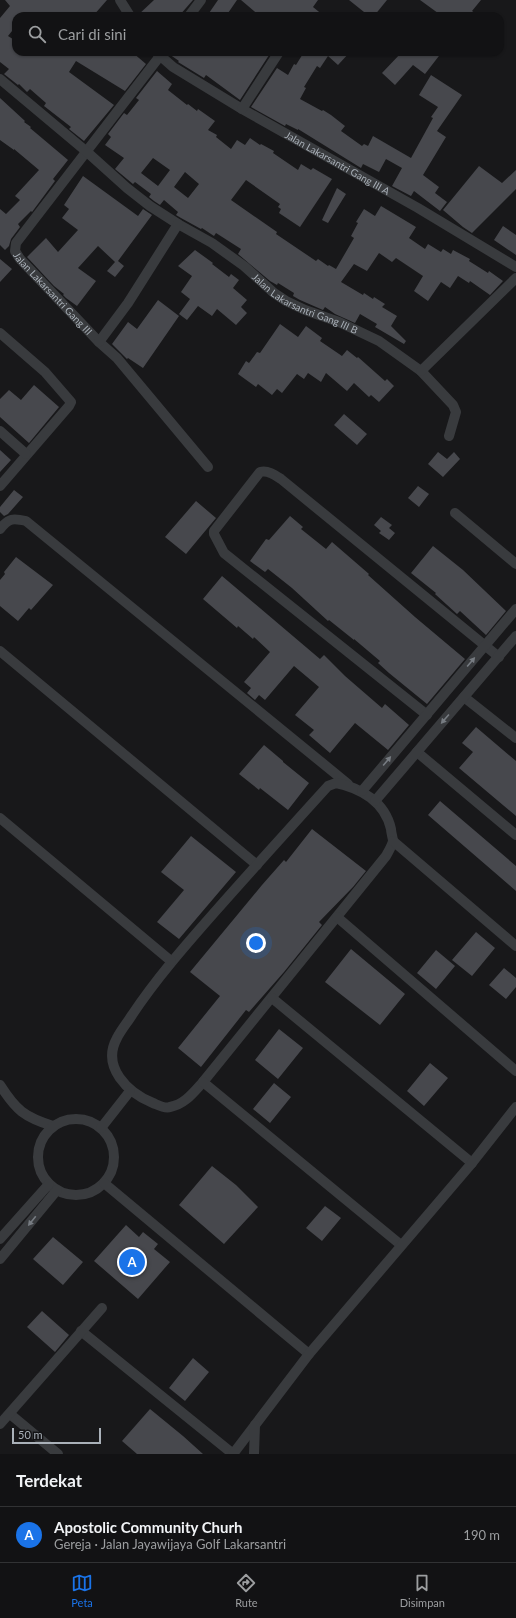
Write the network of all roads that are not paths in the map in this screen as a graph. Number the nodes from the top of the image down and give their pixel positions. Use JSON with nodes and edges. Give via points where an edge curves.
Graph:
{"nodes":[{"id":1,"x":120,"y":0,"type":"edge"},
{"id":2,"x":201,"y":0,"type":"edge"},
{"id":3,"x":128,"y":12,"type":"edge"},
{"id":4,"x":192,"y":12,"type":"edge"},
{"id":5,"x":157,"y":56,"type":"edge"},
{"id":6,"x":162,"y":56,"type":"edge"},
{"id":7,"x":276,"y":56,"type":"edge"},
{"id":8,"x":0,"y":79,"type":"edge"},
{"id":9,"x":242,"y":109,"type":"junction"},
{"id":10,"x":87,"y":152,"type":"junction"},
{"id":11,"x":178,"y":224,"type":"junction"},
{"id":12,"x":516,"y":267,"type":"edge"},
{"id":13,"x":516,"y":278,"type":"edge"},
{"id":14,"x":0,"y":333,"type":"edge"},
{"id":15,"x":99,"y":342,"type":"junction"},
{"id":16,"x":421,"y":371,"type":"junction"},
{"id":17,"x":0,"y":431,"type":"edge"},
{"id":18,"x":449,"y":436,"type":"dead end"},
{"id":19,"x":26,"y":454,"type":"junction"},
{"id":20,"x":208,"y":467,"type":"dead end"},
{"id":21,"x":0,"y":486,"type":"edge"},
{"id":22,"x":455,"y":513,"type":"dead end"},
{"id":23,"x":0,"y":529,"type":"edge"},
{"id":24,"x":516,"y":564,"type":"edge"},
{"id":25,"x":516,"y":610,"type":"edge"},
{"id":26,"x":516,"y":636,"type":"edge"},
{"id":27,"x":485,"y":646,"type":"junction"},
{"id":28,"x":0,"y":651,"type":"edge"},
{"id":29,"x":499,"y":657,"type":"junction"},
{"id":30,"x":464,"y":697,"type":"junction"},
{"id":31,"x":427,"y":714,"type":"junction"},
{"id":32,"x":516,"y":738,"type":"edge"},
{"id":33,"x":417,"y":752,"type":"junction"},
{"id":34,"x":350,"y":786,"type":"junction"},
{"id":35,"x":362,"y":791,"type":"junction"},
{"id":36,"x":375,"y":801,"type":"junction"},
{"id":37,"x":0,"y":818,"type":"edge"},
{"id":38,"x":516,"y":835,"type":"edge"},
{"id":39,"x":393,"y":841,"type":"junction"},
{"id":40,"x":257,"y":865,"type":"junction"},
{"id":41,"x":337,"y":917,"type":"junction"},
{"id":42,"x":516,"y":946,"type":"edge"},
{"id":43,"x":171,"y":961,"type":"junction"},
{"id":44,"x":272,"y":998,"type":"junction"},
{"id":45,"x":516,"y":1071,"type":"edge"},
{"id":46,"x":203,"y":1082,"type":"junction"},
{"id":47,"x":0,"y":1085,"type":"edge"},
{"id":48,"x":130,"y":1091,"type":"junction"},
{"id":49,"x":516,"y":1107,"type":"edge"},
{"id":50,"x":53,"y":1126,"type":"junction"},
{"id":51,"x":101,"y":1128,"type":"junction"},
{"id":52,"x":472,"y":1163,"type":"junction"},
{"id":53,"x":104,"y":1183,"type":"junction"},
{"id":54,"x":53,"y":1187,"type":"junction"},
{"id":55,"x":0,"y":1239,"type":"edge"},
{"id":56,"x":401,"y":1245,"type":"junction"},
{"id":57,"x":0,"y":1259,"type":"edge"},
{"id":58,"x":102,"y":1308,"type":"dead end"},
{"id":59,"x":81,"y":1331,"type":"junction"},
{"id":60,"x":310,"y":1354,"type":"junction"},
{"id":61,"x":10,"y":1414,"type":"junction"},
{"id":62,"x":0,"y":1424,"type":"edge"},
{"id":63,"x":255,"y":1425,"type":"junction"},
{"id":64,"x":58,"y":1454,"type":"edge"},
{"id":65,"x":233,"y":1454,"type":"edge"},
{"id":66,"x":254,"y":1454,"type":"edge"}],
"edges":[{"from":1,"to":3,"type":"street"},
{"from":2,"to":4,"type":"street"},
{"from":5,"to":10,"type":"street","name":"Jalan Lakarsantri Gang III"},
{"from":6,"to":9,"type":"street","name":"Jalan Lakarsantri Gang III A","via":[[173,67]]},
{"from":7,"to":9,"type":"street"},
{"from":8,"to":10,"type":"street","name":"Jalan Lakarsantri Gang III B"},
{"from":9,"to":12,"type":"street","name":"Jalan Lakarsantri Gang III A","via":[[418,208]]},
{"from":10,"to":11,"type":"street","name":"Jalan Lakarsantri Gang III B","via":[[127,188]]},
{"from":10,"to":15,"type":"street","name":"Jalan Lakarsantri Gang III","via":[[16,243],[15,251]]},
{"from":11,"to":15,"type":"street","via":[[128,304]]},
{"from":11,"to":16,"type":"street","name":"Jalan Lakarsantri Gang III B","via":[[212,243],[286,301],[379,341]]},
{"from":13,"to":16,"type":"street"},
{"from":14,"to":19,"type":"street","via":[[45,372],[70,402]]},
{"from":15,"to":20,"type":"street","name":"Jalan Lakarsantri Gang III","via":[[140,384]]},
{"from":16,"to":18,"type":"street","name":"Jalan Lakarsantri Gang III B","via":[[453,405],[456,412]]},
{"from":17,"to":19,"type":"street"},
{"from":19,"to":21,"type":"street"},
{"from":22,"to":24,"type":"street"},
{"from":23,"to":34,"type":"street","via":[[6,522],[15,518],[26,521]]},
{"from":25,"to":27,"type":"street"},
{"from":26,"to":29,"type":"street"},
{"from":27,"to":29,"type":"street"},
{"from":31,"to":27,"type":"street","one_way":true},
{"from":27,"to":31,"type":"street","via":[[281,480],[273,474],[260,472],[214,531],[224,553]]},
{"from":28,"to":40,"type":"street"},
{"from":29,"to":30,"type":"street"},
{"from":30,"to":32,"type":"street"},
{"from":30,"to":33,"type":"street","one_way":true},
{"from":35,"to":31,"type":"street","one_way":true},
{"from":33,"to":36,"type":"street"},
{"from":33,"to":38,"type":"street"},
{"from":34,"to":35,"type":"street"},
{"from":34,"to":40,"type":"street","via":[[336,783],[328,786]]},
{"from":35,"to":36,"type":"street"},
{"from":36,"to":39,"type":"street","via":[[389,820]]},
{"from":37,"to":43,"type":"street"},
{"from":39,"to":41,"type":"street","via":[[386,856]]},
{"from":39,"to":42,"type":"street"},
{"from":40,"to":43,"type":"street"},
{"from":41,"to":44,"type":"street"},
{"from":41,"to":45,"type":"street"},
{"from":43,"to":48,"type":"street","via":[[145,995],[113,1047],[113,1064],[121,1081]]},
{"from":44,"to":46,"type":"street"},
{"from":44,"to":52,"type":"street"},
{"from":46,"to":48,"type":"street","via":[[184,1103],[169,1108],[149,1102]]},
{"from":46,"to":56,"type":"street"},
{"from":47,"to":50,"type":"street","via":[[23,1114]]},
{"from":48,"to":51,"type":"street"},
{"from":49,"to":52,"type":"street"},
{"from":50,"to":51,"type":"street","via":[[62,1121],[77,1119],[92,1122]]},
{"from":50,"to":54,"type":"street","via":[[40,1141],[37,1159],[39,1168]]},
{"from":51,"to":53,"type":"street","via":[[108,1136],[114,1155],[110,1174]]},
{"from":52,"to":56,"type":"street"},
{"from":53,"to":54,"type":"street","via":[[87,1194],[77,1195],[66,1194]]},
{"from":53,"to":60,"type":"street"},
{"from":54,"to":55,"type":"street"},
{"from":54,"to":57,"type":"street","one_way":true},
{"from":56,"to":60,"type":"street"},
{"from":58,"to":59,"type":"street"},
{"from":59,"to":61,"type":"street"},
{"from":59,"to":65,"type":"street"},
{"from":60,"to":63,"type":"street"},
{"from":61,"to":62,"type":"street"},
{"from":61,"to":64,"type":"street"},
{"from":63,"to":65,"type":"street"},
{"from":63,"to":66,"type":"street"}]}
